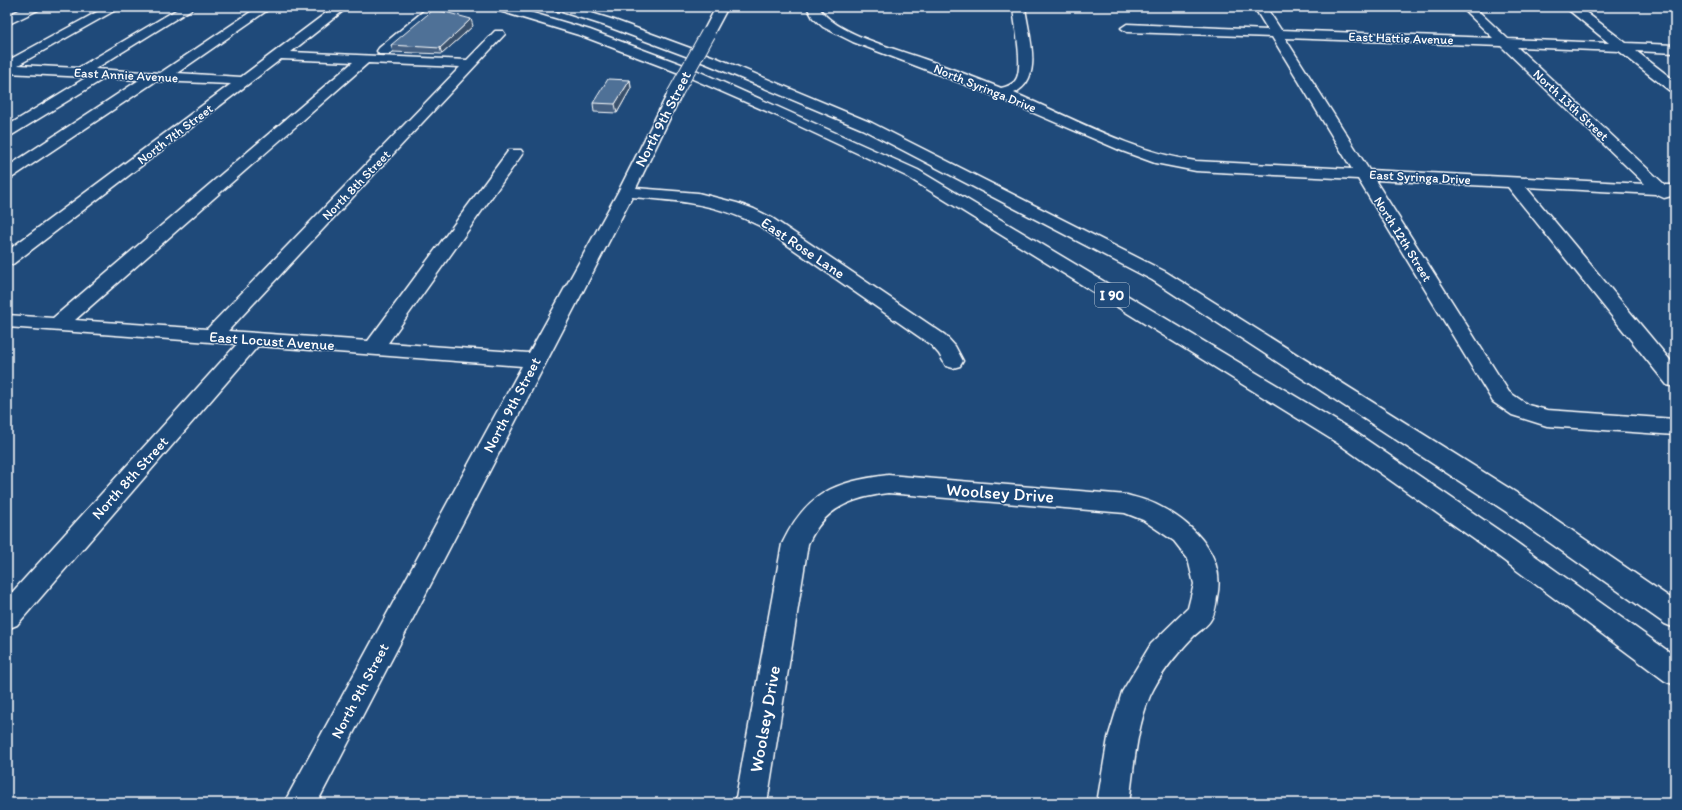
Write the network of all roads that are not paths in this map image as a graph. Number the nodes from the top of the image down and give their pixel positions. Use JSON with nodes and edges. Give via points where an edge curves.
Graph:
{"nodes":[{"id":1,"x":34,"y":7,"type":"edge"},
{"id":2,"x":114,"y":7,"type":"edge"},
{"id":3,"x":189,"y":7,"type":"edge"},
{"id":4,"x":266,"y":7,"type":"edge"},
{"id":5,"x":342,"y":7,"type":"edge"},
{"id":6,"x":500,"y":7,"type":"edge"},
{"id":7,"x":560,"y":7,"type":"edge"},
{"id":8,"x":722,"y":7,"type":"edge"},
{"id":9,"x":813,"y":7,"type":"edge"},
{"id":10,"x":1019,"y":7,"type":"edge"},
{"id":11,"x":1260,"y":7,"type":"edge"},
{"id":12,"x":1467,"y":7,"type":"edge"},
{"id":13,"x":1571,"y":7,"type":"edge"},
{"id":14,"x":430,"y":12,"type":"edge"},
{"id":15,"x":7,"y":21,"type":"edge"},
{"id":16,"x":1127,"y":28,"type":"dead end"},
{"id":17,"x":1276,"y":33,"type":"junction"},
{"id":18,"x":500,"y":34,"type":"dead end"},
{"id":19,"x":1504,"y":42,"type":"junction"},
{"id":20,"x":1624,"y":47,"type":"junction"},
{"id":21,"x":1675,"y":49,"type":"edge"},
{"id":22,"x":279,"y":55,"type":"junction"},
{"id":23,"x":369,"y":60,"type":"junction"},
{"id":24,"x":471,"y":64,"type":"junction"},
{"id":25,"x":7,"y":66,"type":"edge"},
{"id":26,"x":7,"y":69,"type":"edge"},
{"id":27,"x":80,"y":73,"type":"junction"},
{"id":28,"x":102,"y":74,"type":"junction"},
{"id":29,"x":158,"y":76,"type":"junction"},
{"id":30,"x":245,"y":81,"type":"junction"},
{"id":31,"x":1675,"y":88,"type":"edge"},
{"id":32,"x":1000,"y":94,"type":"junction"},
{"id":33,"x":7,"y":132,"type":"edge"},
{"id":34,"x":515,"y":153,"type":"dead end"},
{"id":35,"x":1165,"y":161,"type":"joint"},
{"id":36,"x":9,"y":170,"type":"edge"},
{"id":37,"x":1363,"y":175,"type":"junction"},
{"id":38,"x":1512,"y":182,"type":"junction"},
{"id":39,"x":1667,"y":189,"type":"edge"},
{"id":40,"x":626,"y":192,"type":"junction"},
{"id":41,"x":1675,"y":204,"type":"edge"},
{"id":42,"x":7,"y":260,"type":"edge"},
{"id":43,"x":7,"y":321,"type":"edge"},
{"id":44,"x":57,"y":325,"type":"junction"},
{"id":45,"x":212,"y":336,"type":"junction"},
{"id":46,"x":253,"y":339,"type":"junction"},
{"id":47,"x":374,"y":348,"type":"junction"},
{"id":48,"x":536,"y":360,"type":"junction"},
{"id":49,"x":953,"y":361,"type":"dead end"},
{"id":50,"x":1675,"y":380,"type":"edge"},
{"id":51,"x":1675,"y":427,"type":"edge"},
{"id":52,"x":1675,"y":616,"type":"edge"},
{"id":53,"x":7,"y":617,"type":"edge"},
{"id":54,"x":1675,"y":672,"type":"edge"},
{"id":55,"x":300,"y":803,"type":"edge"},
{"id":56,"x":751,"y":803,"type":"edge"},
{"id":57,"x":1113,"y":803,"type":"edge"}],
"edges":[{"from":1,"to":15,"type":"main road"},
{"from":2,"to":25,"type":"main road"},
{"from":3,"to":27,"type":"main road"},
{"from":4,"to":29,"type":"main road"},
{"from":5,"to":22,"type":"main road","name":"North 7th Street"},
{"from":6,"to":54,"type":"main road","number":"I 90","via":[[586,33],[684,70],[912,173],[1347,438],[1504,547]]},
{"from":7,"to":52,"type":"main road","number":"I 90","via":[[712,61],[867,126],[1159,276],[1514,504]]},
{"from":8,"to":40,"type":"main road","name":"North 9th Street","bridge":true,"via":[[674,95]]},
{"from":9,"to":32,"type":"main road","name":"North Syringa Drive","via":[[816,16],[842,33]]},
{"from":10,"to":32,"type":"main road","via":[[1024,76],[1018,85]]},
{"from":11,"to":17,"type":"main road","name":"North 12th Street"},
{"from":12,"to":19,"type":"main road","name":"North 13th Street"},
{"from":13,"to":20,"type":"main road"},
{"from":14,"to":23,"type":"main road"},
{"from":16,"to":17,"type":"main road","name":"East Hattie Avenue"},
{"from":17,"to":19,"type":"main road","name":"East Hattie Avenue"},
{"from":17,"to":37,"type":"main road","name":"North 12th Street"},
{"from":18,"to":24,"type":"main road","name":"North 8th Street"},
{"from":19,"to":20,"type":"main road","name":"East Hattie Avenue"},
{"from":19,"to":39,"type":"main road","name":"North 13th Street"},
{"from":20,"to":21,"type":"main road","name":"East Hattie Avenue"},
{"from":20,"to":31,"type":"main road"},
{"from":22,"to":23,"type":"main road"},
{"from":22,"to":30,"type":"main road","name":"North 7th Street"},
{"from":23,"to":24,"type":"main road"},
{"from":23,"to":44,"type":"main road"},
{"from":24,"to":45,"type":"main road","name":"North 8th Street"},
{"from":26,"to":27,"type":"main road","name":"East Annie Avenue"},
{"from":27,"to":28,"type":"main road","name":"East Annie Avenue"},
{"from":28,"to":29,"type":"main road","name":"East Annie Avenue"},
{"from":28,"to":33,"type":"main road"},
{"from":29,"to":30,"type":"main road","name":"East Annie Avenue"},
{"from":29,"to":36,"type":"main road"},
{"from":30,"to":42,"type":"main road","name":"North 7th Street"},
{"from":32,"to":35,"type":"main road","name":"North Syringa Drive","via":[[1135,151]]},
{"from":34,"to":47,"type":"main road"},
{"from":35,"to":37,"type":"main road","name":"East Syringa Drive","via":[[1196,166]]},
{"from":37,"to":38,"type":"main road","name":"East Syringa Drive"},
{"from":37,"to":51,"type":"main road","name":"North 12th Street","via":[[1501,397],[1520,410],[1547,418]]},
{"from":38,"to":39,"type":"main road","name":"East Syringa Drive"},
{"from":38,"to":50,"type":"main road"},
{"from":39,"to":41,"type":"main road","name":"North 13th Street"},
{"from":40,"to":48,"type":"main road","name":"North 9th Street"},
{"from":40,"to":49,"type":"main road","name":"East Rose Lane","via":[[695,197],[746,211],[914,322],[938,340]]},
{"from":43,"to":44,"type":"main road","name":"East Locust Avenue"},
{"from":44,"to":45,"type":"main road","name":"East Locust Avenue"},
{"from":45,"to":46,"type":"main road","name":"East Locust Avenue"},
{"from":46,"to":47,"type":"main road","name":"East Locust Avenue"},
{"from":46,"to":53,"type":"main road","name":"North 8th Street"},
{"from":47,"to":48,"type":"main road","name":"East Locust Avenue"},
{"from":48,"to":55,"type":"main road","name":"North 9th Street"},
{"from":56,"to":57,"type":"main road","name":"Woolsey Drive","via":[[795,544],[799,533],[811,517],[830,500],[846,492],[888,484],[1127,504],[1152,513],[1182,534],[1198,553],[1204,564],[1207,584],[1200,614],[1161,653],[1137,692],[1123,738]]}]}
